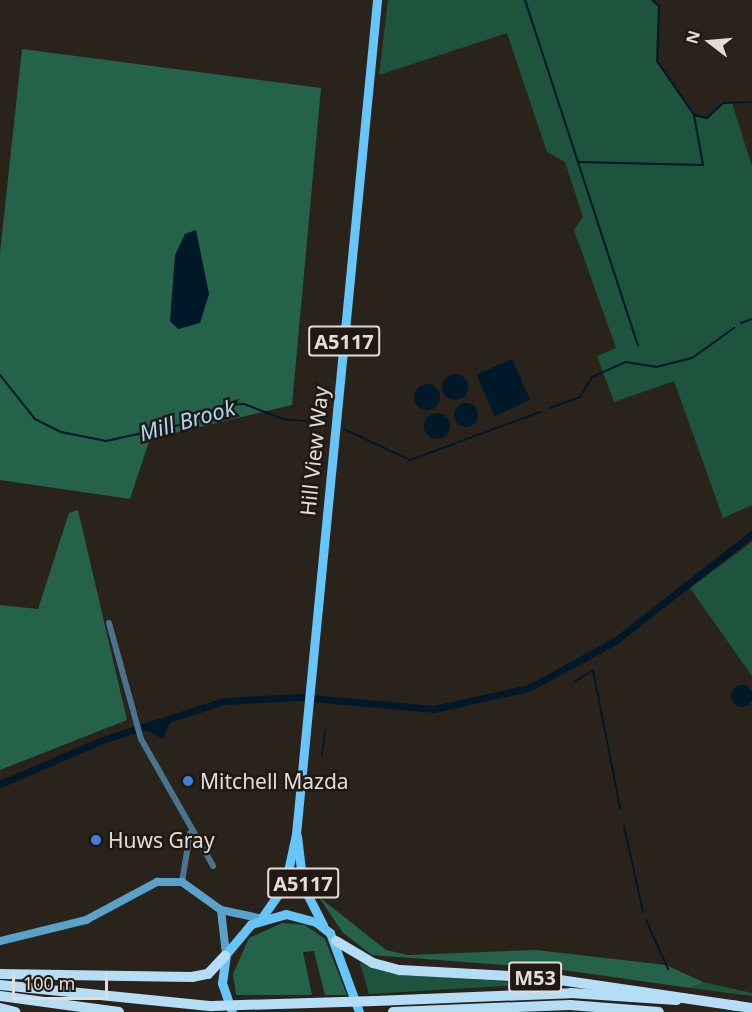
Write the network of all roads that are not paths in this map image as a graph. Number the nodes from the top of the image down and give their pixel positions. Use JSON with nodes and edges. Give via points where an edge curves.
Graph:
{"nodes":[{"id":1,"x":377,"y":0,"type":"edge"},
{"id":2,"x":109,"y":623,"type":"dead end"},
{"id":3,"x":190,"y":832,"type":"junction"},
{"id":4,"x":296,"y":834,"type":"junction"},
{"id":5,"x":213,"y":866,"type":"dead end"},
{"id":6,"x":182,"y":882,"type":"junction"},
{"id":7,"x":221,"y":910,"type":"junction"},
{"id":8,"x":261,"y":917,"type":"junction"},
{"id":9,"x":324,"y":927,"type":"junction"},
{"id":10,"x":0,"y":941,"type":"edge"},
{"id":11,"x":336,"y":941,"type":"junction"},
{"id":12,"x":225,"y":955,"type":"junction"},
{"id":13,"x":0,"y":974,"type":"edge"},
{"id":14,"x":0,"y":986,"type":"edge"},
{"id":15,"x":0,"y":996,"type":"edge"},
{"id":16,"x":738,"y":1006,"type":"junction"},
{"id":17,"x":0,"y":1008,"type":"edge"},
{"id":18,"x":752,"y":1008,"type":"edge"},
{"id":19,"x":15,"y":1012,"type":"edge"},
{"id":20,"x":119,"y":1012,"type":"edge"},
{"id":21,"x":232,"y":1012,"type":"edge"},
{"id":22,"x":359,"y":1012,"type":"edge"},
{"id":23,"x":393,"y":1012,"type":"edge"},
{"id":24,"x":659,"y":1012,"type":"edge"}],
"edges":[{"from":1,"to":4,"type":"main road","name":"Hill View Way","number":"A5117"},
{"from":2,"to":3,"type":"street","via":[[141,740]]},
{"from":3,"to":5,"type":"street"},
{"from":3,"to":6,"type":"street"},
{"from":4,"to":8,"type":"main road","name":"Hill View Way","number":"A5117","via":[[285,885]]},
{"from":4,"to":9,"type":"main road","name":"Hill View Way","number":"A5117","via":[[303,886]]},
{"from":6,"to":7,"type":"street"},
{"from":6,"to":10,"type":"street","via":[[157,882],[86,920]]},
{"from":7,"to":8,"type":"street"},
{"from":7,"to":12,"type":"street"},
{"from":8,"to":9,"type":"main road","via":[[302,916]]},
{"from":8,"to":12,"type":"main road","name":"Hill View Way"},
{"from":9,"to":11,"type":"main road"},
{"from":11,"to":16,"type":"highway","number":"M53","via":[[373,963],[400,970],[568,980]]},
{"from":11,"to":22,"type":"main road"},
{"from":12,"to":13,"type":"highway","via":[[208,974],[192,978]]},
{"from":12,"to":21,"type":"main road","via":[[222,983]]},
{"from":14,"to":16,"type":"highway","number":"M53","bridge":true,"via":[[212,1006],[571,993]]},
{"from":15,"to":20,"type":"highway"},
{"from":16,"to":18,"type":"highway","number":"M53"},
{"from":17,"to":19,"type":"highway"},
{"from":23,"to":24,"type":"highway","number":"M53","via":[[570,1005]]}]}
